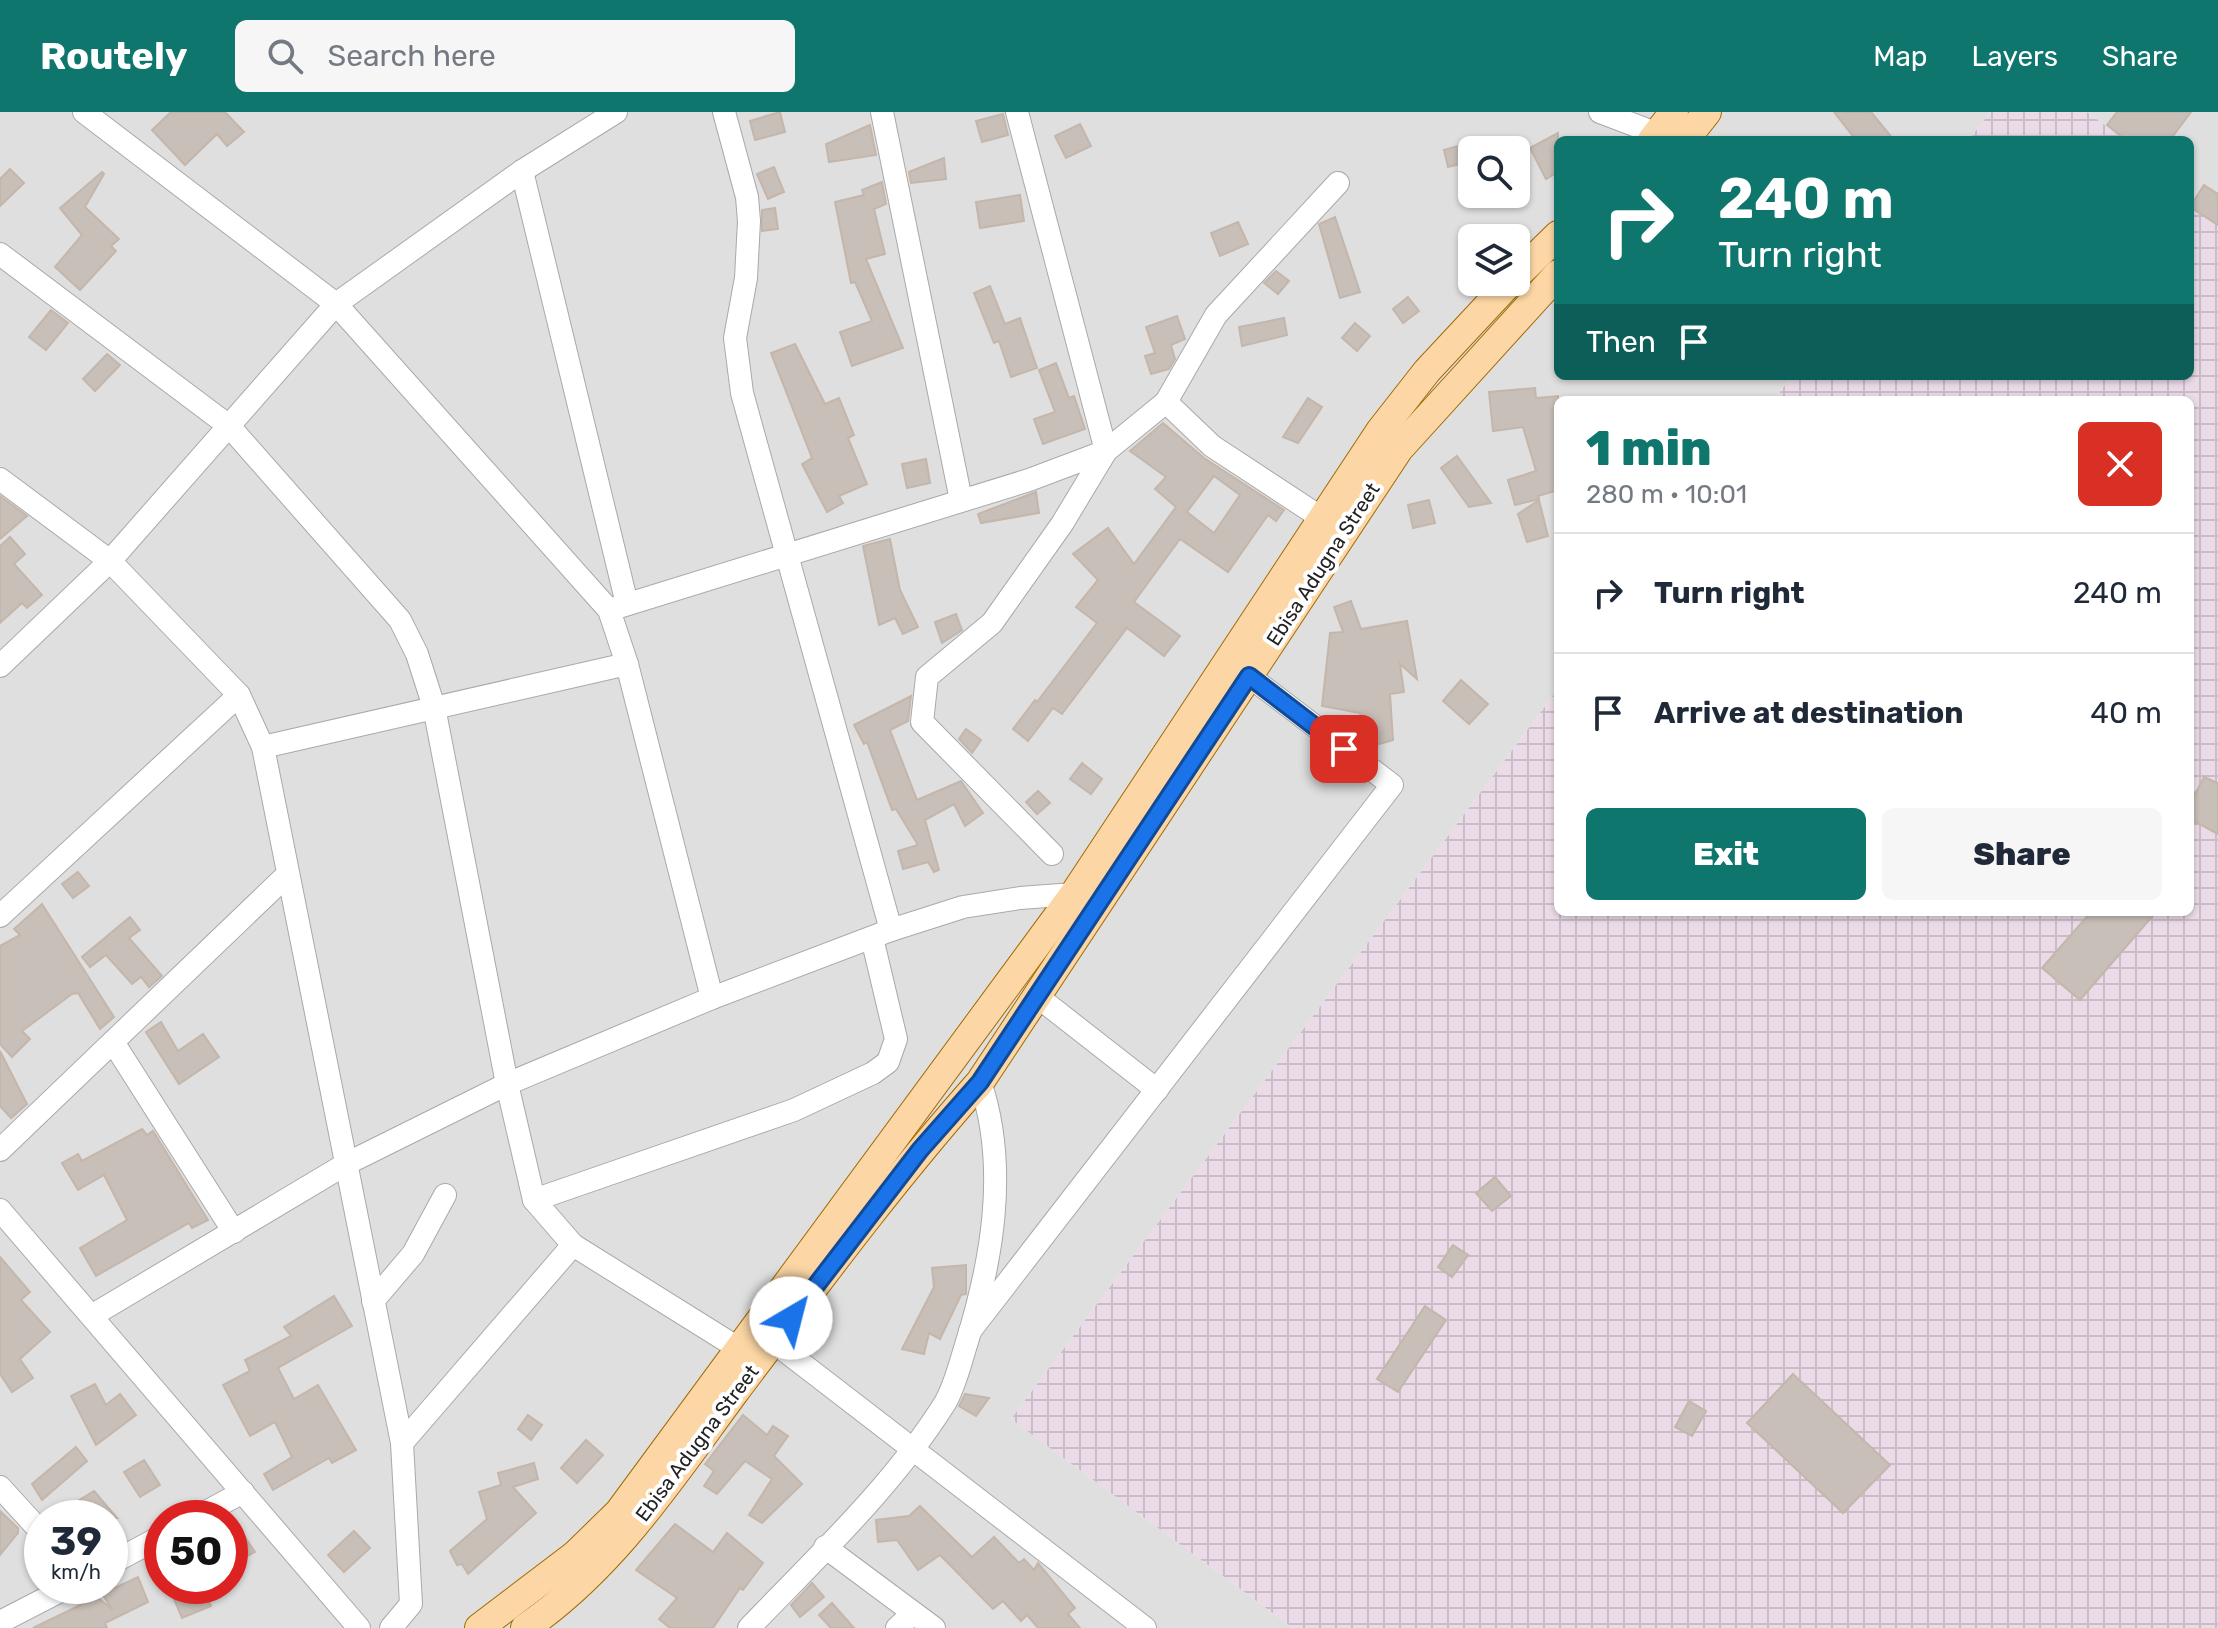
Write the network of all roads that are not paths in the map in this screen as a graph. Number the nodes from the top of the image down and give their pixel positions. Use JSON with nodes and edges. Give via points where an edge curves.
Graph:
{"nodes":[{"id":1,"x":84,"y":112,"type":"edge"},
{"id":2,"x":616,"y":112,"type":"edge"},
{"id":3,"x":724,"y":112,"type":"edge"},
{"id":4,"x":882,"y":112,"type":"edge"},
{"id":5,"x":1017,"y":112,"type":"edge"},
{"id":6,"x":1600,"y":112,"type":"edge"},
{"id":7,"x":1707,"y":112,"type":"edge"},
{"id":8,"x":1667,"y":132,"type":"edge"},
{"id":9,"x":522,"y":171,"type":"junction"},
{"id":10,"x":1338,"y":183,"type":"dead end"},
{"id":11,"x":1554,"y":239,"type":"edge"},
{"id":12,"x":0,"y":254,"type":"edge"},
{"id":13,"x":1530,"y":262,"type":"edge"},
{"id":14,"x":1554,"y":278,"type":"edge"},
{"id":15,"x":1497,"y":296,"type":"edge"},
{"id":16,"x":336,"y":304,"type":"junction"},
{"id":17,"x":1166,"y":402,"type":"junction"},
{"id":18,"x":229,"y":426,"type":"junction"},
{"id":19,"x":1106,"y":451,"type":"junction"},
{"id":20,"x":0,"y":479,"type":"edge"},
{"id":21,"x":961,"y":500,"type":"junction"},
{"id":22,"x":1320,"y":517,"type":"junction"},
{"id":23,"x":787,"y":554,"type":"junction"},
{"id":24,"x":110,"y":561,"type":"junction"},
{"id":25,"x":618,"y":607,"type":"junction"},
{"id":26,"x":627,"y":664,"type":"junction"},
{"id":27,"x":0,"y":666,"type":"edge"},
{"id":28,"x":1249,"y":676,"type":"junction"},
{"id":29,"x":239,"y":695,"type":"junction"},
{"id":30,"x":434,"y":707,"type":"junction"},
{"id":31,"x":263,"y":747,"type":"junction"},
{"id":32,"x":1052,"y":854,"type":"dead end"},
{"id":33,"x":288,"y":874,"type":"junction"},
{"id":34,"x":1074,"y":894,"type":"junction"},
{"id":35,"x":0,"y":916,"type":"edge"},
{"id":36,"x":882,"y":934,"type":"junction"},
{"id":37,"x":1038,"y":997,"type":"junction"},
{"id":38,"x":712,"y":998,"type":"junction"},
{"id":39,"x":113,"y":1042,"type":"junction"},
{"id":40,"x":980,"y":1082,"type":"junction"},
{"id":41,"x":507,"y":1084,"type":"junction"},
{"id":42,"x":1157,"y":1090,"type":"junction"},
{"id":43,"x":0,"y":1150,"type":"edge"},
{"id":44,"x":346,"y":1164,"type":"junction"},
{"id":45,"x":445,"y":1195,"type":"dead end"},
{"id":46,"x":534,"y":1200,"type":"junction"},
{"id":47,"x":0,"y":1210,"type":"edge"},
{"id":48,"x":234,"y":1232,"type":"junction"},
{"id":49,"x":573,"y":1245,"type":"junction"},
{"id":50,"x":373,"y":1301,"type":"junction"},
{"id":51,"x":93,"y":1315,"type":"junction"},
{"id":52,"x":970,"y":1331,"type":"junction"},
{"id":53,"x":755,"y":1339,"type":"junction"},
{"id":54,"x":402,"y":1443,"type":"junction"},
{"id":55,"x":912,"y":1449,"type":"junction"},
{"id":56,"x":0,"y":1487,"type":"edge"},
{"id":57,"x":243,"y":1492,"type":"junction"},
{"id":58,"x":228,"y":1500,"type":"edge"},
{"id":59,"x":24,"y":1513,"type":"edge"},
{"id":60,"x":825,"y":1547,"type":"junction"},
{"id":61,"x":35,"y":1604,"type":"edge"},
{"id":62,"x":905,"y":1620,"type":"edge"},
{"id":63,"x":0,"y":1622,"type":"edge"},
{"id":64,"x":359,"y":1628,"type":"edge"},
{"id":65,"x":391,"y":1628,"type":"edge"},
{"id":66,"x":479,"y":1628,"type":"edge"},
{"id":67,"x":525,"y":1628,"type":"edge"},
{"id":68,"x":749,"y":1628,"type":"edge"},
{"id":69,"x":934,"y":1628,"type":"edge"},
{"id":70,"x":1145,"y":1628,"type":"edge"}],
"edges":[{"from":1,"to":16,"type":"street"},
{"from":2,"to":9,"type":"street"},
{"from":3,"to":23,"type":"street","via":[[749,221],[735,338],[738,370]]},
{"from":4,"to":21,"type":"street"},
{"from":5,"to":19,"type":"street"},
{"from":6,"to":8,"type":"street"},
{"from":7,"to":8,"type":"main road"},
{"from":9,"to":16,"type":"street"},
{"from":9,"to":25,"type":"street"},
{"from":10,"to":17,"type":"street","via":[[1216,315]]},
{"from":11,"to":13,"type":"main road"},
{"from":12,"to":18,"type":"street"},
{"from":14,"to":28,"type":"main road","name":"Ebisa Adugna Street","via":[[1399,449]]},
{"from":15,"to":22,"type":"main road","name":"Ebisa Adugna Street","via":[[1427,371]]},
{"from":16,"to":18,"type":"street"},
{"from":16,"to":25,"type":"street"},
{"from":17,"to":19,"type":"street"},
{"from":17,"to":22,"type":"street","via":[[1212,446]]},
{"from":18,"to":24,"type":"street"},
{"from":18,"to":30,"type":"street","via":[[400,620]]},
{"from":19,"to":21,"type":"street"},
{"from":19,"to":32,"type":"street","via":[[992,623],[927,677],[922,722]]},
{"from":20,"to":24,"type":"street"},
{"from":21,"to":23,"type":"street"},
{"from":22,"to":34,"type":"main road","name":"Ebisa Adugna Street"},
{"from":23,"to":25,"type":"street"},
{"from":23,"to":36,"type":"street"},
{"from":24,"to":27,"type":"street"},
{"from":24,"to":29,"type":"street"},
{"from":25,"to":26,"type":"street"},
{"from":26,"to":30,"type":"street"},
{"from":26,"to":38,"type":"street"},
{"from":28,"to":37,"type":"main road","name":"Ebisa Adugna Street"},
{"from":28,"to":42,"type":"street","via":[[1392,785]]},
{"from":29,"to":31,"type":"street"},
{"from":29,"to":35,"type":"street"},
{"from":30,"to":31,"type":"street"},
{"from":30,"to":41,"type":"street"},
{"from":31,"to":33,"type":"street"},
{"from":33,"to":39,"type":"street"},
{"from":33,"to":44,"type":"street"},
{"from":34,"to":36,"type":"street","via":[[963,907]]},
{"from":34,"to":53,"type":"main road","name":"Ebisa Adugna Street"},
{"from":36,"to":38,"type":"street"},
{"from":36,"to":46,"type":"street","via":[[896,1039],[888,1062],[794,1110]]},
{"from":37,"to":40,"type":"main road","name":"Ebisa Adugna Street"},
{"from":37,"to":42,"type":"street"},
{"from":38,"to":41,"type":"street"},
{"from":39,"to":43,"type":"street"},
{"from":39,"to":48,"type":"street"},
{"from":40,"to":52,"type":"street","via":[[990,1112],[992,1245]]},
{"from":40,"to":53,"type":"main road","name":"Ebisa Adugna Street"},
{"from":41,"to":44,"type":"street"},
{"from":41,"to":46,"type":"street"},
{"from":42,"to":52,"type":"street"},
{"from":44,"to":48,"type":"street"},
{"from":44,"to":50,"type":"street"},
{"from":45,"to":50,"type":"street","via":[[413,1254]]},
{"from":46,"to":49,"type":"street"},
{"from":47,"to":51,"type":"street"},
{"from":48,"to":51,"type":"street"},
{"from":49,"to":53,"type":"street"},
{"from":49,"to":54,"type":"street"},
{"from":50,"to":54,"type":"street"},
{"from":51,"to":57,"type":"street"},
{"from":52,"to":55,"type":"street","via":[[947,1399]]},
{"from":53,"to":55,"type":"street"},
{"from":53,"to":66,"type":"main road","name":"Ebisa Adugna Street","via":[[619,1512],[575,1555]]},
{"from":53,"to":67,"type":"main road","name":"Ebisa Adugna Street","via":[[636,1524],[565,1600]]},
{"from":54,"to":65,"type":"street","via":[[411,1604]]},
{"from":55,"to":60,"type":"street"},
{"from":55,"to":70,"type":"street"},
{"from":56,"to":59,"type":"street"},
{"from":57,"to":58,"type":"street"},
{"from":57,"to":64,"type":"street"},
{"from":60,"to":62,"type":"street"},
{"from":60,"to":68,"type":"street"},
{"from":61,"to":63,"type":"street"},
{"from":62,"to":69,"type":"street"}]}
